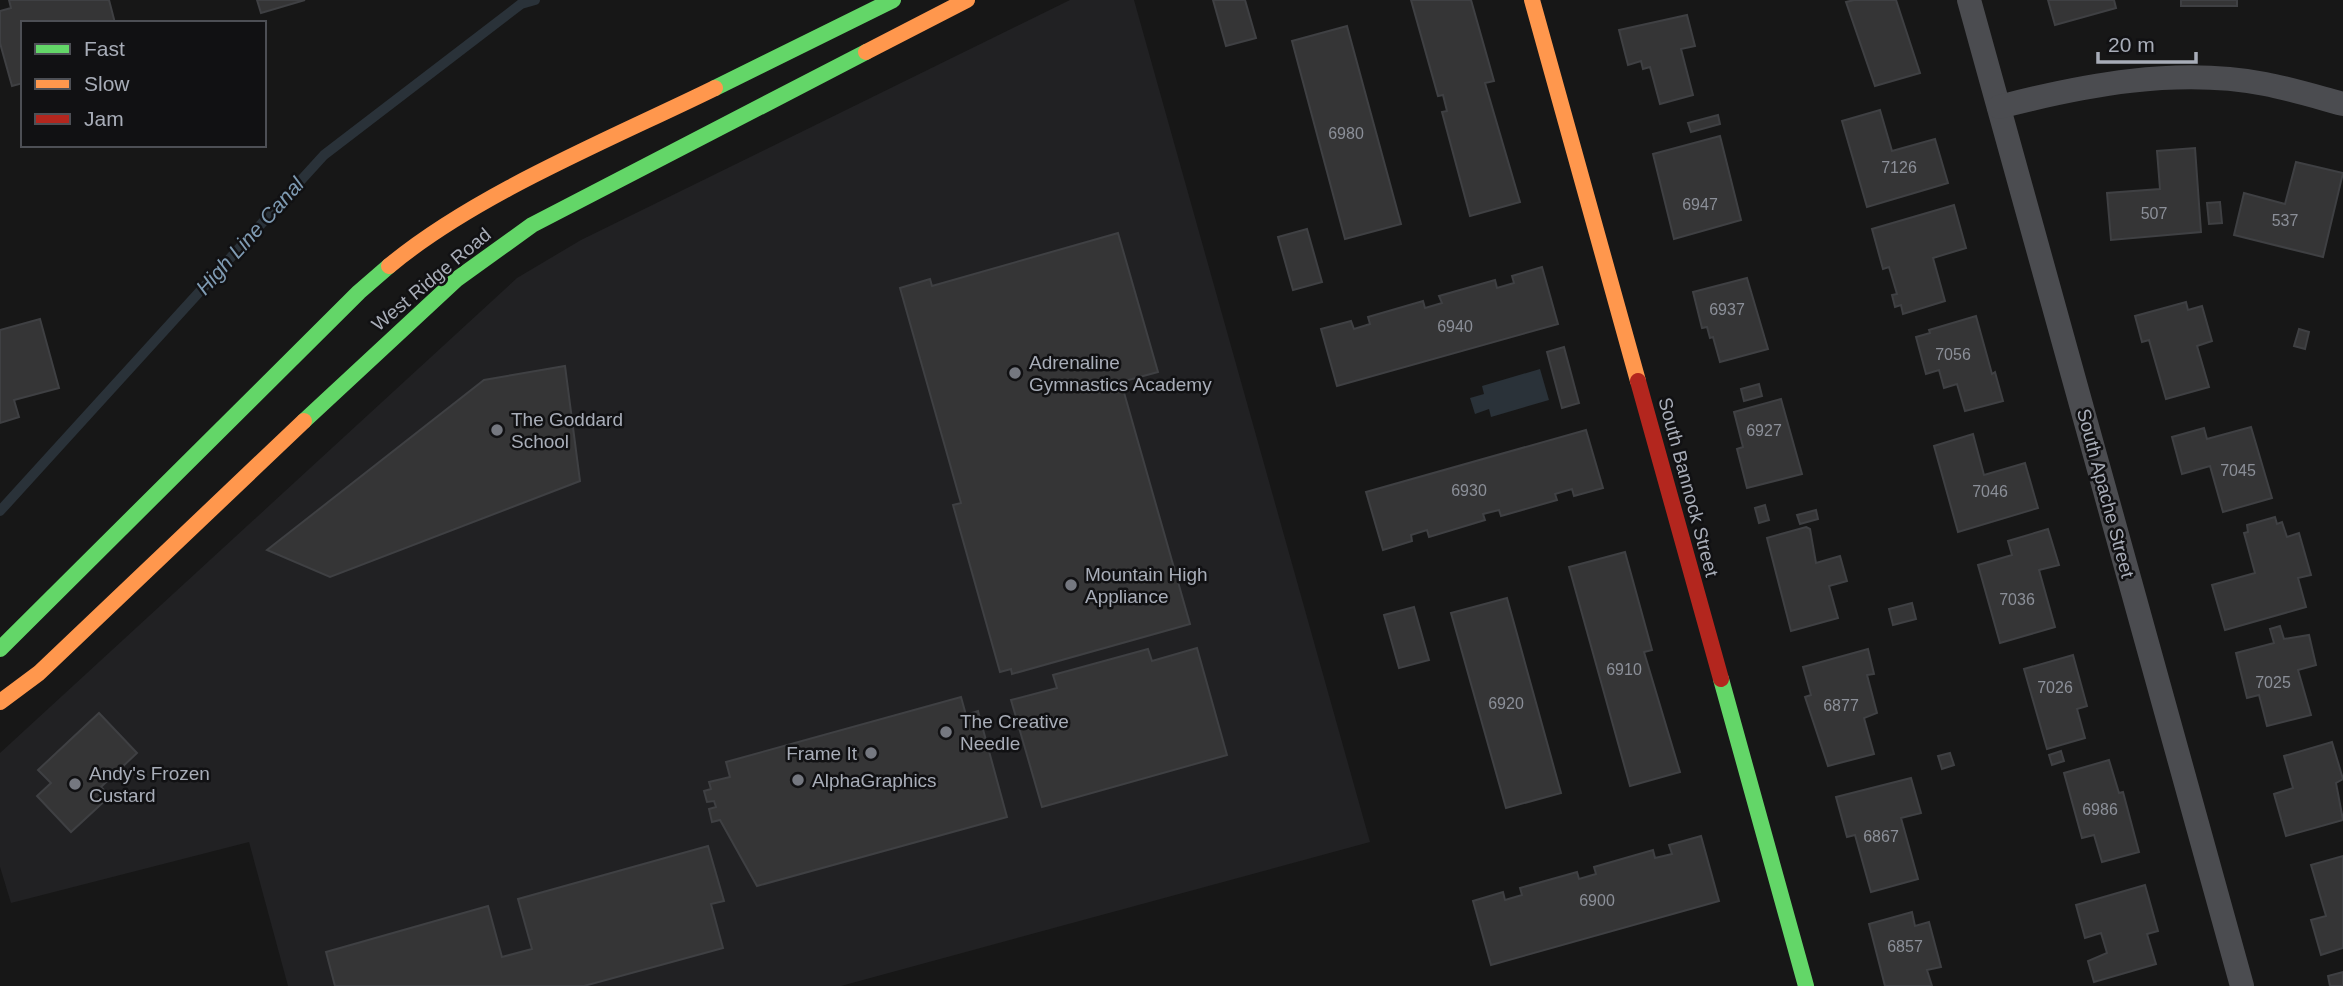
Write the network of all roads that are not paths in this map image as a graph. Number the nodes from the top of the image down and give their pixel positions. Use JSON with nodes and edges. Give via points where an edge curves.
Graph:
{"nodes":[{"id":1,"x":892,"y":0,"type":"edge"},
{"id":2,"x":967,"y":0,"type":"edge"},
{"id":3,"x":1532,"y":0,"type":"edge"},
{"id":4,"x":1969,"y":0,"type":"edge"},
{"id":5,"x":2343,"y":104,"type":"edge"},
{"id":6,"x":1999,"y":107,"type":"junction"},
{"id":7,"x":0,"y":649,"type":"edge"},
{"id":8,"x":0,"y":702,"type":"edge"},
{"id":9,"x":1806,"y":986,"type":"edge"},
{"id":10,"x":2242,"y":986,"type":"edge"}],
"edges":[{"from":1,"to":7,"type":"street","name":"West Ridge Road","via":[[506,191],[417,243],[359,292]]},
{"from":2,"to":8,"type":"street","name":"West Ridge Road","via":[[521,232],[457,279],[400,330],[39,673]]},
{"from":3,"to":9,"type":"street","name":"South Bannock Street"},
{"from":4,"to":6,"type":"street","name":"South Apache Street"},
{"from":5,"to":6,"type":"street","via":[[2263,83],[2179,79],[2062,90]]},
{"from":6,"to":10,"type":"street","name":"South Apache Street"}]}
